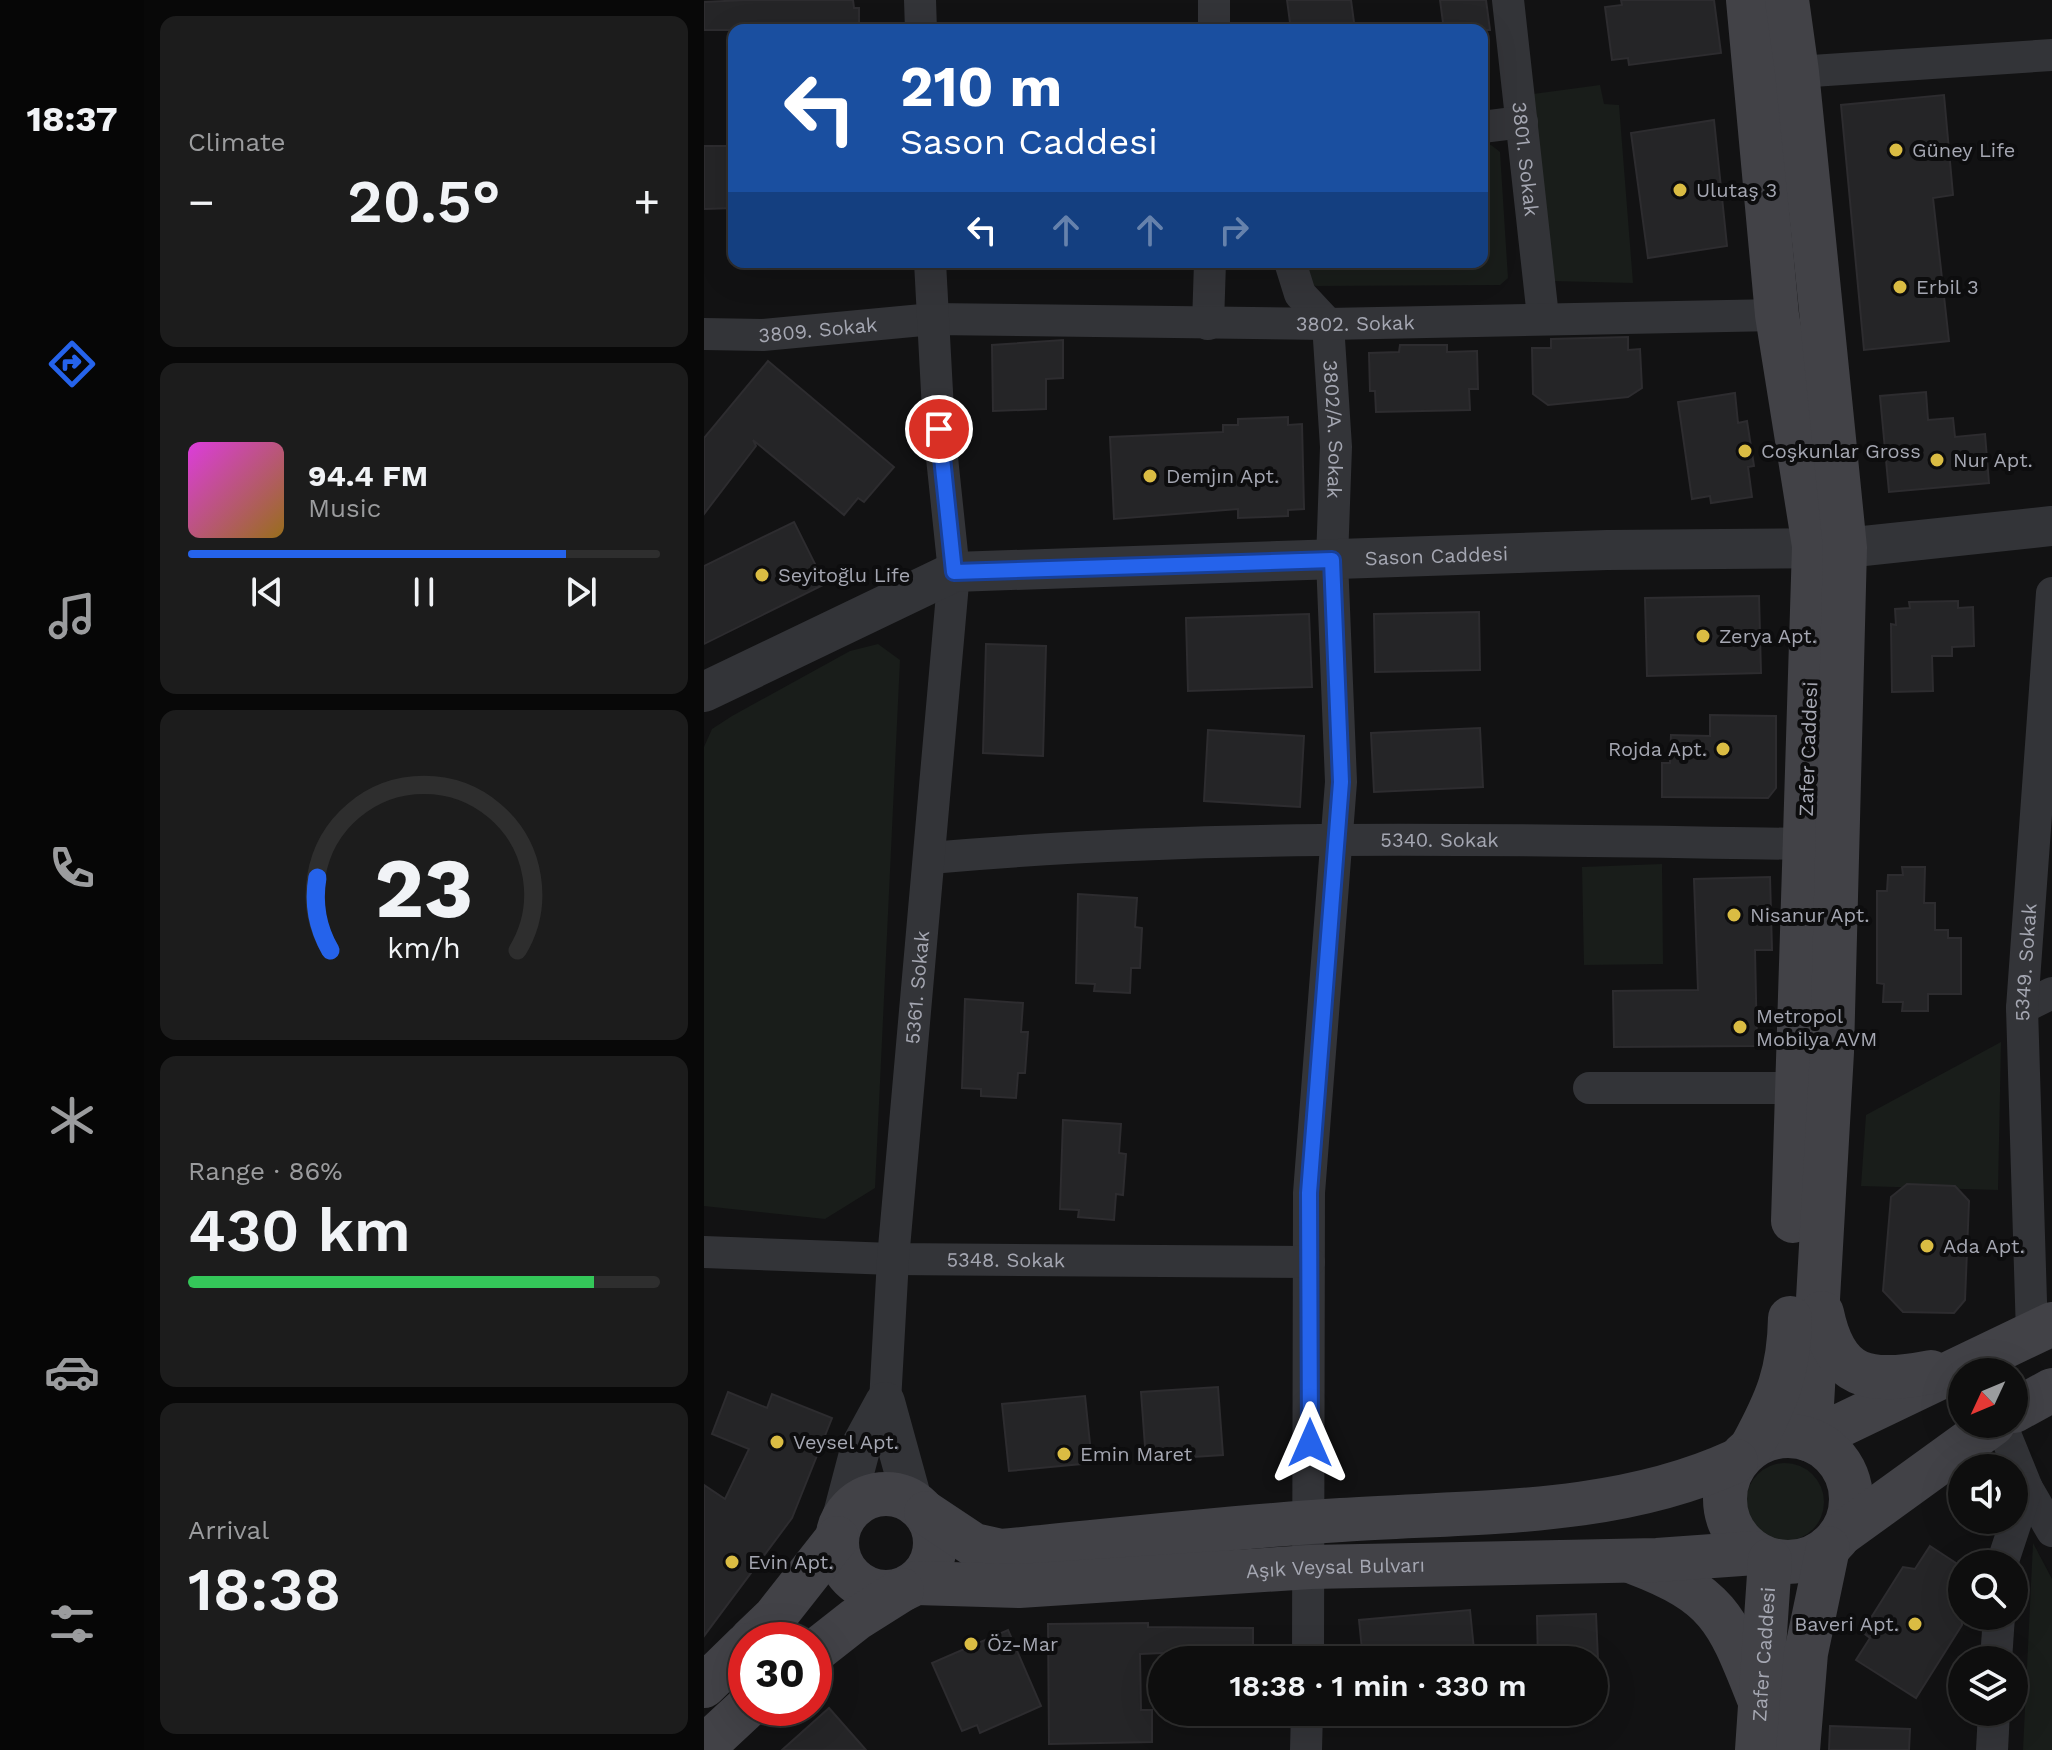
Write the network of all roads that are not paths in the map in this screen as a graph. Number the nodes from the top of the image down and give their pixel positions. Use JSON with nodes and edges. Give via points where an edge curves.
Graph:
{"nodes":[{"id":1,"x":920,"y":0,"type":"edge"},
{"id":2,"x":1214,"y":0,"type":"edge"},
{"id":3,"x":1508,"y":0,"type":"edge"},
{"id":4,"x":1748,"y":0,"type":"edge"},
{"id":5,"x":1787,"y":0,"type":"edge"},
{"id":6,"x":921,"y":24,"type":"edge"},
{"id":7,"x":1214,"y":24,"type":"edge"},
{"id":8,"x":2052,"y":55,"type":"edge"},
{"id":9,"x":1797,"y":72,"type":"junction"},
{"id":10,"x":1522,"y":122,"type":"junction"},
{"id":11,"x":1488,"y":126,"type":"edge"},
{"id":12,"x":930,"y":268,"type":"edge"},
{"id":13,"x":1210,"y":268,"type":"edge"},
{"id":14,"x":1292,"y":268,"type":"edge"},
{"id":15,"x":1777,"y":315,"type":"junction"},
{"id":16,"x":1543,"y":317,"type":"junction"},
{"id":17,"x":933,"y":319,"type":"junction"},
{"id":18,"x":1208,"y":324,"type":"junction"},
{"id":19,"x":1328,"y":324,"type":"junction"},
{"id":20,"x":704,"y":334,"type":"edge"},
{"id":21,"x":2052,"y":526,"type":"edge"},
{"id":22,"x":1830,"y":547,"type":"junction"},
{"id":23,"x":1332,"y":560,"type":"junction"},
{"id":24,"x":954,"y":572,"type":"junction"},
{"id":25,"x":2052,"y":593,"type":"edge"},
{"id":26,"x":704,"y":692,"type":"edge"},
{"id":27,"x":2044,"y":806,"type":"edge"},
{"id":28,"x":1337,"y":837,"type":"junction"},
{"id":29,"x":1805,"y":844,"type":"junction"},
{"id":30,"x":930,"y":858,"type":"junction"},
{"id":31,"x":2052,"y":993,"type":"edge"},
{"id":32,"x":2022,"y":1008,"type":"junction"},
{"id":33,"x":1589,"y":1088,"type":"dead end"},
{"id":34,"x":1797,"y":1088,"type":"junction"},
{"id":35,"x":704,"y":1252,"type":"edge"},
{"id":36,"x":893,"y":1259,"type":"junction"},
{"id":37,"x":1309,"y":1262,"type":"junction"},
{"id":38,"x":1819,"y":1294,"type":"junction"},
{"id":39,"x":2042,"y":1329,"type":"edge"},
{"id":40,"x":1981,"y":1358,"type":"edge"},
{"id":41,"x":1948,"y":1369,"type":"edge"},
{"id":42,"x":1948,"y":1374,"type":"edge"},
{"id":43,"x":2052,"y":1390,"type":"edge"},
{"id":44,"x":885,"y":1402,"type":"junction"},
{"id":45,"x":2028,"y":1403,"type":"edge"},
{"id":46,"x":1974,"y":1438,"type":"edge"},
{"id":47,"x":1810,"y":1440,"type":"junction"},
{"id":48,"x":1744,"y":1454,"type":"junction"},
{"id":49,"x":2028,"y":1490,"type":"edge"},
{"id":50,"x":919,"y":1506,"type":"junction"},
{"id":51,"x":1311,"y":1522,"type":"junction"},
{"id":52,"x":839,"y":1530,"type":"junction"},
{"id":53,"x":2052,"y":1531,"type":"edge"},
{"id":54,"x":1834,"y":1541,"type":"junction"},
{"id":55,"x":1763,"y":1556,"type":"junction"},
{"id":56,"x":1629,"y":1560,"type":"junction"},
{"id":57,"x":1310,"y":1567,"type":"junction"},
{"id":58,"x":909,"y":1586,"type":"junction"},
{"id":59,"x":770,"y":1622,"type":"edge"},
{"id":60,"x":832,"y":1638,"type":"edge"},
{"id":61,"x":1308,"y":1646,"type":"edge"},
{"id":62,"x":728,"y":1663,"type":"edge"},
{"id":63,"x":704,"y":1686,"type":"edge"},
{"id":64,"x":1761,"y":1704,"type":"junction"},
{"id":65,"x":728,"y":1725,"type":"edge"},
{"id":66,"x":1307,"y":1726,"type":"edge"},
{"id":67,"x":1993,"y":1726,"type":"edge"},
{"id":68,"x":704,"y":1747,"type":"edge"},
{"id":69,"x":1306,"y":1750,"type":"edge"},
{"id":70,"x":1757,"y":1750,"type":"edge"},
{"id":71,"x":1798,"y":1750,"type":"edge"},
{"id":72,"x":1992,"y":1750,"type":"edge"}],
"edges":[{"from":1,"to":6,"type":"street"},
{"from":2,"to":7,"type":"street"},
{"from":3,"to":10,"type":"street","name":"3801. Sokak"},
{"from":4,"to":15,"type":"main road","name":"Zafer Caddesi"},
{"from":5,"to":9,"type":"main road"},
{"from":8,"to":9,"type":"street"},
{"from":9,"to":22,"type":"main road"},
{"from":10,"to":11,"type":"street"},
{"from":10,"to":16,"type":"street","name":"3801. Sokak"},
{"from":12,"to":17,"type":"street","name":"5361. Sokak"},
{"from":13,"to":18,"type":"street"},
{"from":14,"to":19,"type":"street","via":[[1300,294]]},
{"from":15,"to":16,"type":"street","name":"3802. Sokak"},
{"from":15,"to":22,"type":"main road","name":"Zafer Caddesi"},
{"from":16,"to":19,"type":"street","name":"3802. Sokak"},
{"from":17,"to":18,"type":"street","name":"3802. Sokak"},
{"from":17,"to":20,"type":"street","name":"3809. Sokak","via":[[763,335]]},
{"from":17,"to":24,"type":"street","name":"5361. Sokak"},
{"from":18,"to":19,"type":"street","name":"3802. Sokak"},
{"from":19,"to":23,"type":"street","name":"3802/A. Sokak","via":[[1336,447]]},
{"from":21,"to":22,"type":"street","name":"Sason Caddesi"},
{"from":22,"to":23,"type":"street","name":"Sason Caddesi"},
{"from":22,"to":29,"type":"main road","name":"Zafer Caddesi"},
{"from":22,"to":38,"type":"main road","via":[[1832,1052]]},
{"from":23,"to":24,"type":"street","name":"Sason Caddesi"},
{"from":23,"to":28,"type":"street","name":"3802/A. Sokak","via":[[1341,782]]},
{"from":24,"to":26,"type":"street","name":"Sason Caddesi"},
{"from":24,"to":30,"type":"street","name":"5361. Sokak"},
{"from":25,"to":27,"type":"street","name":"5349. Sokak"},
{"from":27,"to":32,"type":"street","name":"5349. Sokak"},
{"from":28,"to":29,"type":"street","name":"5340. Sokak"},
{"from":28,"to":30,"type":"street","name":"5340. Sokak","via":[[1066,846]]},
{"from":28,"to":37,"type":"street","name":"3802/A. Sokak","via":[[1309,1193]]},
{"from":29,"to":34,"type":"main road","name":"Zafer Caddesi"},
{"from":30,"to":36,"type":"street","name":"5361. Sokak"},
{"from":31,"to":32,"type":"street"},
{"from":32,"to":39,"type":"street","name":"5349. Sokak"},
{"from":33,"to":34,"type":"street"},
{"from":34,"to":48,"type":"main road","name":"Zafer Caddesi","via":[[1790,1344],[1779,1395]]},
{"from":35,"to":36,"type":"street","name":"5348. Sokak"},
{"from":36,"to":37,"type":"street","name":"5348. Sokak"},
{"from":36,"to":44,"type":"street","name":"5361. Sokak"},
{"from":37,"to":51,"type":"street","name":"3802/A. Sokak"},
{"from":38,"to":41,"type":"main road","via":[[1829,1343],[1859,1373],[1872,1378]]},
{"from":38,"to":47,"type":"main road"},
{"from":39,"to":40,"type":"main road"},
{"from":42,"to":47,"type":"main road"},
{"from":43,"to":45,"type":"main road"},
{"from":44,"to":50,"type":"street"},
{"from":44,"to":52,"type":"street","via":[[861,1446]]},
{"from":46,"to":54,"type":"main road"},
{"from":47,"to":48,"type":"main road","via":[[1772,1437]]},
{"from":47,"to":54,"type":"main road","via":[[1839,1463],[1847,1480],[1851,1498]]},
{"from":48,"to":51,"type":"main road","via":[[1693,1481],[1609,1502]]},
{"from":48,"to":55,"type":"main road","via":[[1727,1480],[1724,1501],[1739,1540]]},
{"from":49,"to":53,"type":"street"},
{"from":50,"to":51,"type":"main road","via":[[974,1545],[1001,1551]]},
{"from":50,"to":52,"type":"main road","via":[[897,1494],[864,1498],[850,1508]]},
{"from":50,"to":58,"type":"main road","via":[[933,1525],[934,1557]]},
{"from":51,"to":57,"type":"street","name":"3802/A. Sokak"},
{"from":52,"to":58,"type":"main road","via":[[838,1555],[856,1582],[886,1593]]},
{"from":52,"to":59,"type":"main road"},
{"from":54,"to":55,"type":"main road","via":[[1811,1558],[1791,1562]]},
{"from":54,"to":71,"type":"main road","name":"Zafer Caddesi","via":[[1806,1653]]},
{"from":55,"to":56,"type":"main road","name":"Aşık Veysal Bulvarı"},
{"from":55,"to":64,"type":"main road","name":"Zafer Caddesi"},
{"from":56,"to":57,"type":"main road","name":"Aşık Veysal Bulvarı"},
{"from":56,"to":64,"type":"main road","via":[[1678,1582],[1721,1614]]},
{"from":57,"to":58,"type":"main road","name":"Aşık Veysal Bulvarı","via":[[1019,1586]]},
{"from":57,"to":61,"type":"street","name":"3802/A. Sokak"},
{"from":58,"to":60,"type":"main road"},
{"from":62,"to":63,"type":"main road"},
{"from":64,"to":70,"type":"main road","name":"Zafer Caddesi"},
{"from":65,"to":68,"type":"main road"},
{"from":66,"to":69,"type":"street"},
{"from":67,"to":72,"type":"street"}]}
